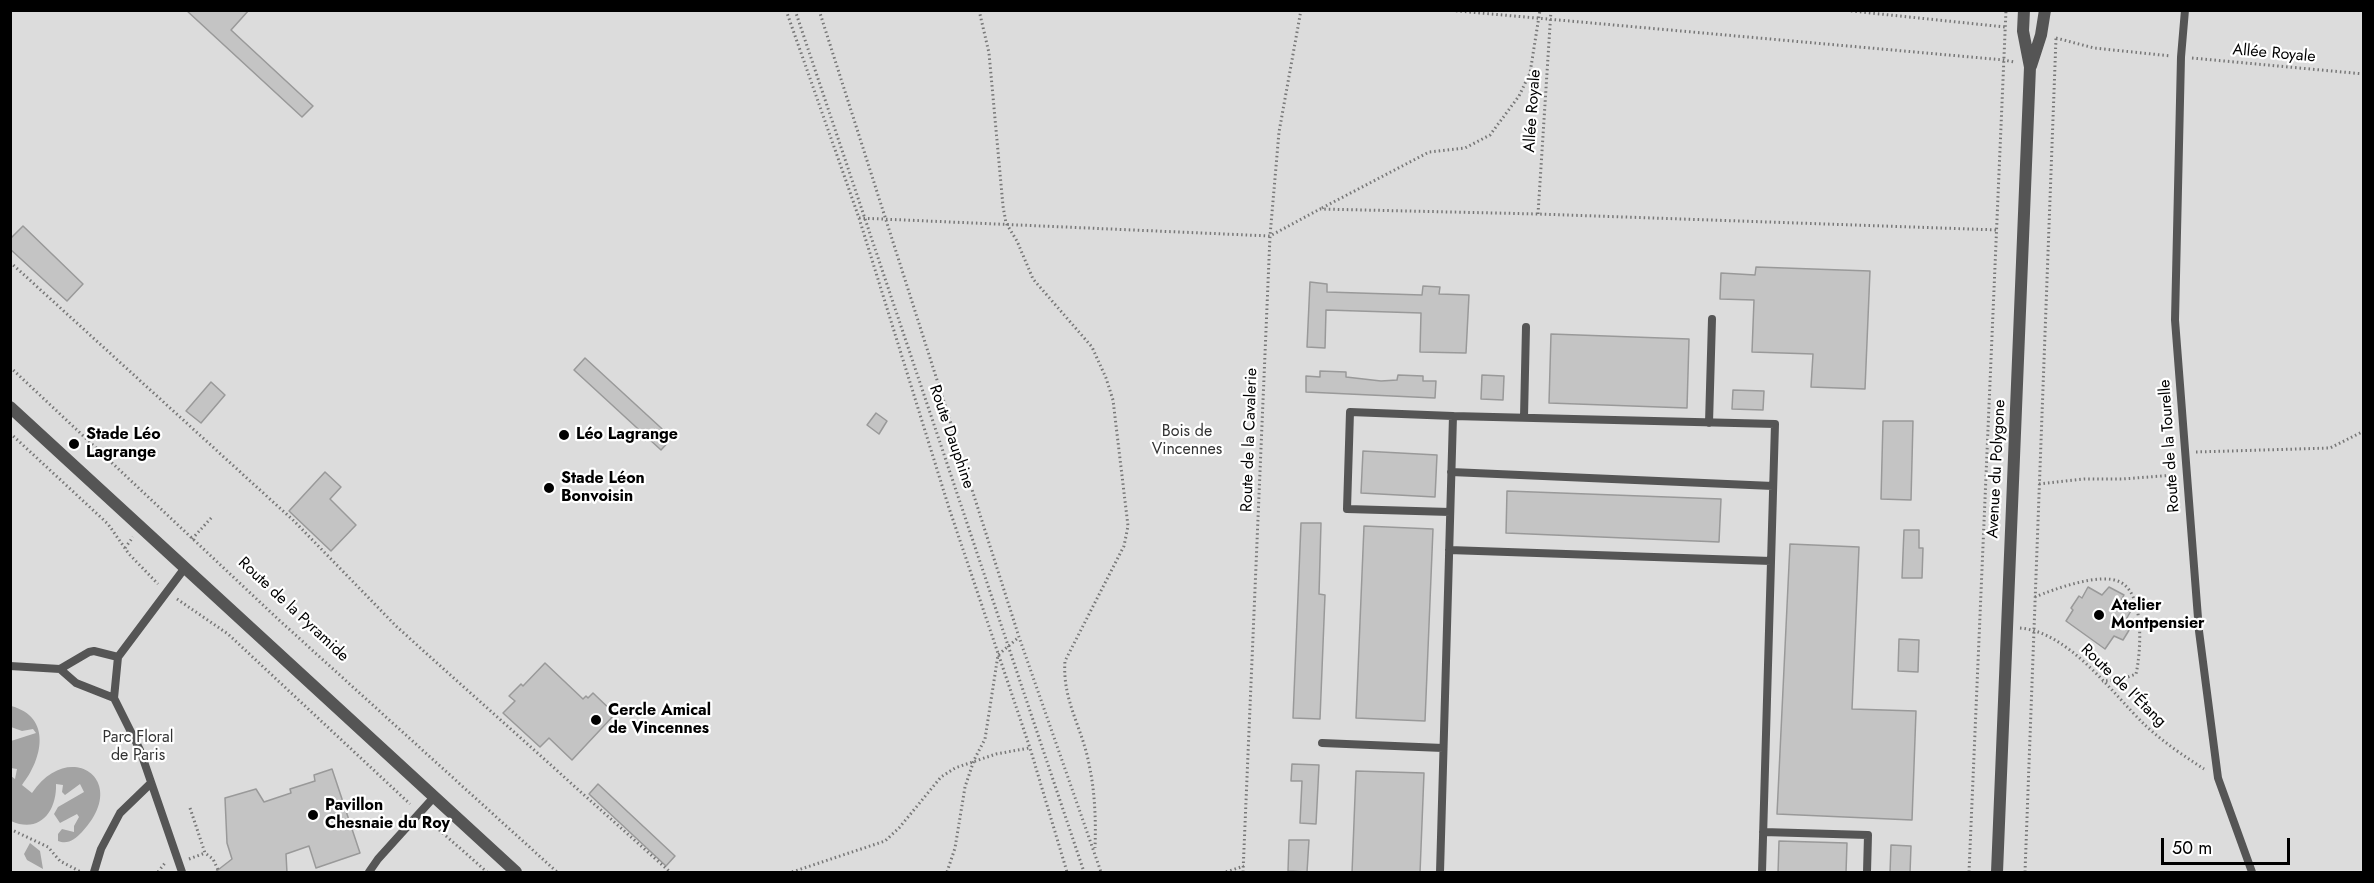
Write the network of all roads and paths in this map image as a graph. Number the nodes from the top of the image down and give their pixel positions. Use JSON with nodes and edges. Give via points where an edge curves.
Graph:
{"nodes":[{"id":1,"x":786,"y":10,"type":"edge"},
{"id":2,"x":795,"y":10,"type":"edge"},
{"id":3,"x":819,"y":10,"type":"edge"},
{"id":4,"x":979,"y":10,"type":"edge"},
{"id":5,"x":1301,"y":10,"type":"edge"},
{"id":6,"x":1446,"y":10,"type":"edge"},
{"id":7,"x":1540,"y":10,"type":"edge"},
{"id":8,"x":1551,"y":10,"type":"edge"},
{"id":9,"x":1842,"y":10,"type":"edge"},
{"id":10,"x":2006,"y":10,"type":"edge"},
{"id":11,"x":2024,"y":10,"type":"edge"},
{"id":12,"x":2045,"y":10,"type":"edge"},
{"id":13,"x":2185,"y":10,"type":"edge"},
{"id":14,"x":1538,"y":20,"type":"junction"},
{"id":15,"x":1550,"y":21,"type":"junction"},
{"id":16,"x":2005,"y":27,"type":"junction"},
{"id":17,"x":2058,"y":29,"type":"dead end"},
{"id":18,"x":2023,"y":31,"type":"junction"},
{"id":19,"x":2041,"y":35,"type":"junction"},
{"id":20,"x":2056,"y":38,"type":"junction"},
{"id":21,"x":2181,"y":57,"type":"junction"},
{"id":22,"x":2004,"y":60,"type":"junction"},
{"id":23,"x":2031,"y":67,"type":"junction"},
{"id":24,"x":2364,"y":74,"type":"edge"},
{"id":25,"x":1320,"y":208,"type":"junction"},
{"id":26,"x":1538,"y":214,"type":"junction"},
{"id":27,"x":859,"y":218,"type":"junction"},
{"id":28,"x":865,"y":218,"type":"junction"},
{"id":29,"x":884,"y":218,"type":"junction"},
{"id":30,"x":1006,"y":223,"type":"junction"},
{"id":31,"x":1998,"y":230,"type":"junction"},
{"id":32,"x":1270,"y":236,"type":"junction"},
{"id":33,"x":10,"y":262,"type":"edge"},
{"id":34,"x":1712,"y":319,"type":"dead end"},
{"id":35,"x":1526,"y":327,"type":"dead end"},
{"id":36,"x":10,"y":367,"type":"edge"},
{"id":37,"x":10,"y":407,"type":"edge"},
{"id":38,"x":1453,"y":416,"type":"junction"},
{"id":39,"x":1524,"y":417,"type":"junction"},
{"id":40,"x":1709,"y":423,"type":"junction"},
{"id":41,"x":2364,"y":431,"type":"edge"},
{"id":42,"x":10,"y":434,"type":"edge"},
{"id":43,"x":2185,"y":453,"type":"junction"},
{"id":44,"x":1451,"y":472,"type":"junction"},
{"id":45,"x":2187,"y":472,"type":"junction"},
{"id":46,"x":2039,"y":484,"type":"junction"},
{"id":47,"x":1773,"y":486,"type":"junction"},
{"id":48,"x":1450,"y":512,"type":"junction"},
{"id":49,"x":213,"y":517,"type":"dead end"},
{"id":50,"x":192,"y":539,"type":"junction"},
{"id":51,"x":1449,"y":550,"type":"junction"},
{"id":52,"x":1771,"y":561,"type":"junction"},
{"id":53,"x":184,"y":569,"type":"junction"},
{"id":54,"x":166,"y":592,"type":"junction"},
{"id":55,"x":2035,"y":597,"type":"junction"},
{"id":56,"x":2006,"y":627,"type":"junction"},
{"id":57,"x":2033,"y":629,"type":"junction"},
{"id":58,"x":1019,"y":637,"type":"junction"},
{"id":59,"x":1009,"y":646,"type":"junction"},
{"id":60,"x":998,"y":655,"type":"junction"},
{"id":61,"x":118,"y":657,"type":"junction"},
{"id":62,"x":10,"y":666,"type":"edge"},
{"id":63,"x":60,"y":669,"type":"junction"},
{"id":64,"x":2102,"y":681,"type":"junction"},
{"id":65,"x":114,"y":698,"type":"junction"},
{"id":66,"x":1322,"y":743,"type":"dead end"},
{"id":67,"x":1030,"y":748,"type":"junction"},
{"id":68,"x":1443,"y":748,"type":"junction"},
{"id":69,"x":974,"y":760,"type":"junction"},
{"id":70,"x":2218,"y":778,"type":"junction"},
{"id":71,"x":150,"y":784,"type":"junction"},
{"id":72,"x":434,"y":797,"type":"junction"},
{"id":73,"x":190,"y":808,"type":"dead end"},
{"id":74,"x":419,"y":813,"type":"junction"},
{"id":75,"x":10,"y":829,"type":"edge"},
{"id":76,"x":1763,"y":832,"type":"junction"},
{"id":77,"x":1095,"y":851,"type":"junction"},
{"id":78,"x":1244,"y":866,"type":"junction"},
{"id":79,"x":83,"y":873,"type":"edge"},
{"id":80,"x":94,"y":873,"type":"edge"},
{"id":81,"x":182,"y":873,"type":"edge"},
{"id":82,"x":219,"y":873,"type":"edge"},
{"id":83,"x":369,"y":873,"type":"edge"},
{"id":84,"x":487,"y":873,"type":"edge"},
{"id":85,"x":516,"y":873,"type":"edge"},
{"id":86,"x":557,"y":873,"type":"edge"},
{"id":87,"x":670,"y":873,"type":"edge"},
{"id":88,"x":792,"y":873,"type":"edge"},
{"id":89,"x":947,"y":873,"type":"edge"},
{"id":90,"x":1067,"y":873,"type":"edge"},
{"id":91,"x":1084,"y":873,"type":"edge"},
{"id":92,"x":1101,"y":873,"type":"edge"},
{"id":93,"x":1226,"y":873,"type":"edge"},
{"id":94,"x":1243,"y":873,"type":"edge"},
{"id":95,"x":1440,"y":873,"type":"edge"},
{"id":96,"x":1762,"y":873,"type":"edge"},
{"id":97,"x":1867,"y":873,"type":"edge"},
{"id":98,"x":1969,"y":873,"type":"edge"},
{"id":99,"x":1997,"y":873,"type":"edge"},
{"id":100,"x":2025,"y":873,"type":"edge"},
{"id":101,"x":2252,"y":873,"type":"edge"}],
"edges":[{"from":1,"to":27,"type":"path"},
{"from":2,"to":28,"type":"path","name":"Route Dauphine"},
{"from":3,"to":29,"type":"path","name":"Route Dauphine"},
{"from":4,"to":30,"type":"path","via":[[989,52]]},
{"from":5,"to":32,"type":"path","name":"Route de la Cavalerie","via":[[1279,132]]},
{"from":6,"to":14,"type":"path"},
{"from":7,"to":14,"type":"path"},
{"from":8,"to":15,"type":"path","name":"Allée Royale"},
{"from":9,"to":16,"type":"path"},
{"from":10,"to":16,"type":"path"},
{"from":11,"to":18,"type":"street","name":"Avenue du Polygone"},
{"from":12,"to":19,"type":"street","name":"Avenue du Polygone"},
{"from":13,"to":21,"type":"lane","name":"Route de la Tourelle"},
{"from":14,"to":15,"type":"path"},
{"from":14,"to":25,"type":"path","via":[[1530,73],[1519,96],[1490,135],[1465,148],[1429,152]]},
{"from":15,"to":22,"type":"path"},
{"from":15,"to":26,"type":"path","name":"Allée Royale"},
{"from":16,"to":18,"type":"path"},
{"from":16,"to":22,"type":"path"},
{"from":17,"to":20,"type":"path"},
{"from":18,"to":23,"type":"street","name":"Avenue du Polygone"},
{"from":19,"to":20,"type":"path","name":"Allée Royale"},
{"from":19,"to":23,"type":"street","name":"Avenue du Polygone"},
{"from":20,"to":21,"type":"path","name":"Allée Royale","via":[[2094,48]]},
{"from":20,"to":46,"type":"path"},
{"from":21,"to":24,"type":"path","name":"Allée Royale"},
{"from":21,"to":43,"type":"lane","name":"Route de la Tourelle","via":[[2175,320]]},
{"from":22,"to":23,"type":"path"},
{"from":22,"to":31,"type":"path"},
{"from":23,"to":56,"type":"street","name":"Avenue du Polygone"},
{"from":25,"to":26,"type":"path"},
{"from":25,"to":32,"type":"path"},
{"from":26,"to":31,"type":"path"},
{"from":27,"to":28,"type":"path"},
{"from":27,"to":60,"type":"path"},
{"from":28,"to":29,"type":"path"},
{"from":28,"to":59,"type":"path","name":"Route Dauphine"},
{"from":29,"to":30,"type":"path"},
{"from":29,"to":58,"type":"path","name":"Route Dauphine"},
{"from":30,"to":32,"type":"path"},
{"from":30,"to":77,"type":"path","via":[[1033,279],[1092,347],[1113,400],[1128,526],[1124,546],[1065,661],[1064,675],[1067,697],[1090,765],[1096,813]]},
{"from":31,"to":98,"type":"path"},
{"from":32,"to":78,"type":"path","name":"Route de la Cavalerie"},
{"from":33,"to":87,"type":"path","via":[[294,521],[397,627]]},
{"from":34,"to":40,"type":"lane"},
{"from":35,"to":39,"type":"lane"},
{"from":36,"to":50,"type":"path","name":"Route de la Pyramide"},
{"from":37,"to":53,"type":"street"},
{"from":38,"to":39,"type":"lane"},
{"from":38,"to":44,"type":"lane"},
{"from":38,"to":48,"type":"lane","via":[[1350,412],[1347,509]]},
{"from":39,"to":40,"type":"lane"},
{"from":40,"to":47,"type":"lane","via":[[1774,424]]},
{"from":41,"to":43,"type":"path","via":[[2331,448]]},
{"from":42,"to":54,"type":"path","via":[[108,525],[129,554]]},
{"from":43,"to":45,"type":"lane","name":"Route de la Tourelle"},
{"from":44,"to":47,"type":"lane"},
{"from":44,"to":48,"type":"lane"},
{"from":45,"to":46,"type":"path"},
{"from":45,"to":70,"type":"lane","name":"Route de la Tourelle","via":[[2199,630]]},
{"from":46,"to":55,"type":"path"},
{"from":47,"to":52,"type":"lane"},
{"from":48,"to":51,"type":"lane"},
{"from":49,"to":50,"type":"path"},
{"from":50,"to":86,"type":"path","name":"Route de la Pyramide"},
{"from":51,"to":52,"type":"lane"},
{"from":51,"to":68,"type":"lane"},
{"from":52,"to":76,"type":"lane"},
{"from":53,"to":54,"type":"lane"},
{"from":53,"to":72,"type":"street"},
{"from":54,"to":61,"type":"lane"},
{"from":54,"to":74,"type":"path","via":[[228,634]]},
{"from":55,"to":57,"type":"path"},
{"from":55,"to":64,"type":"path","via":[[2065,585],[2107,579],[2121,582],[2132,595],[2140,638],[2136,674]]},
{"from":56,"to":57,"type":"path","name":"Route de l'Étang"},
{"from":56,"to":99,"type":"street","name":"Avenue du Polygone"},
{"from":57,"to":64,"type":"path","name":"Route de l'Étang","via":[[2062,645]]},
{"from":57,"to":100,"type":"path"},
{"from":58,"to":59,"type":"path"},
{"from":58,"to":77,"type":"path","name":"Route Dauphine"},
{"from":59,"to":60,"type":"path"},
{"from":59,"to":91,"type":"path","name":"Route Dauphine"},
{"from":60,"to":67,"type":"path"},
{"from":60,"to":69,"type":"path","via":[[985,739]]},
{"from":61,"to":63,"type":"lane","via":[[89,652]]},
{"from":61,"to":65,"type":"lane"},
{"from":62,"to":63,"type":"lane"},
{"from":63,"to":65,"type":"lane","via":[[76,683]]},
{"from":64,"to":70,"type":"path","name":"Route de l'Étang","via":[[2146,726]]},
{"from":65,"to":71,"type":"lane","via":[[140,750]]},
{"from":66,"to":68,"type":"lane"},
{"from":67,"to":69,"type":"path"},
{"from":67,"to":90,"type":"path"},
{"from":68,"to":95,"type":"lane"},
{"from":69,"to":88,"type":"path","via":[[941,777],[885,841]]},
{"from":69,"to":89,"type":"path"},
{"from":70,"to":101,"type":"lane","name":"Route de la Tourelle"},
{"from":71,"to":80,"type":"lane","via":[[120,813],[101,849]]},
{"from":71,"to":81,"type":"lane"},
{"from":72,"to":74,"type":"lane"},
{"from":72,"to":85,"type":"street"},
{"from":73,"to":82,"type":"path","via":[[205,853],[213,859]]},
{"from":74,"to":83,"type":"lane"},
{"from":74,"to":84,"type":"path"},
{"from":75,"to":79,"type":"path","via":[[48,847],[60,861]]},
{"from":76,"to":96,"type":"lane"},
{"from":76,"to":97,"type":"lane","via":[[1868,835]]},
{"from":77,"to":92,"type":"path","name":"Route Dauphine"},
{"from":78,"to":93,"type":"path"},
{"from":78,"to":94,"type":"path","name":"Route de la Cavalerie"}]}
